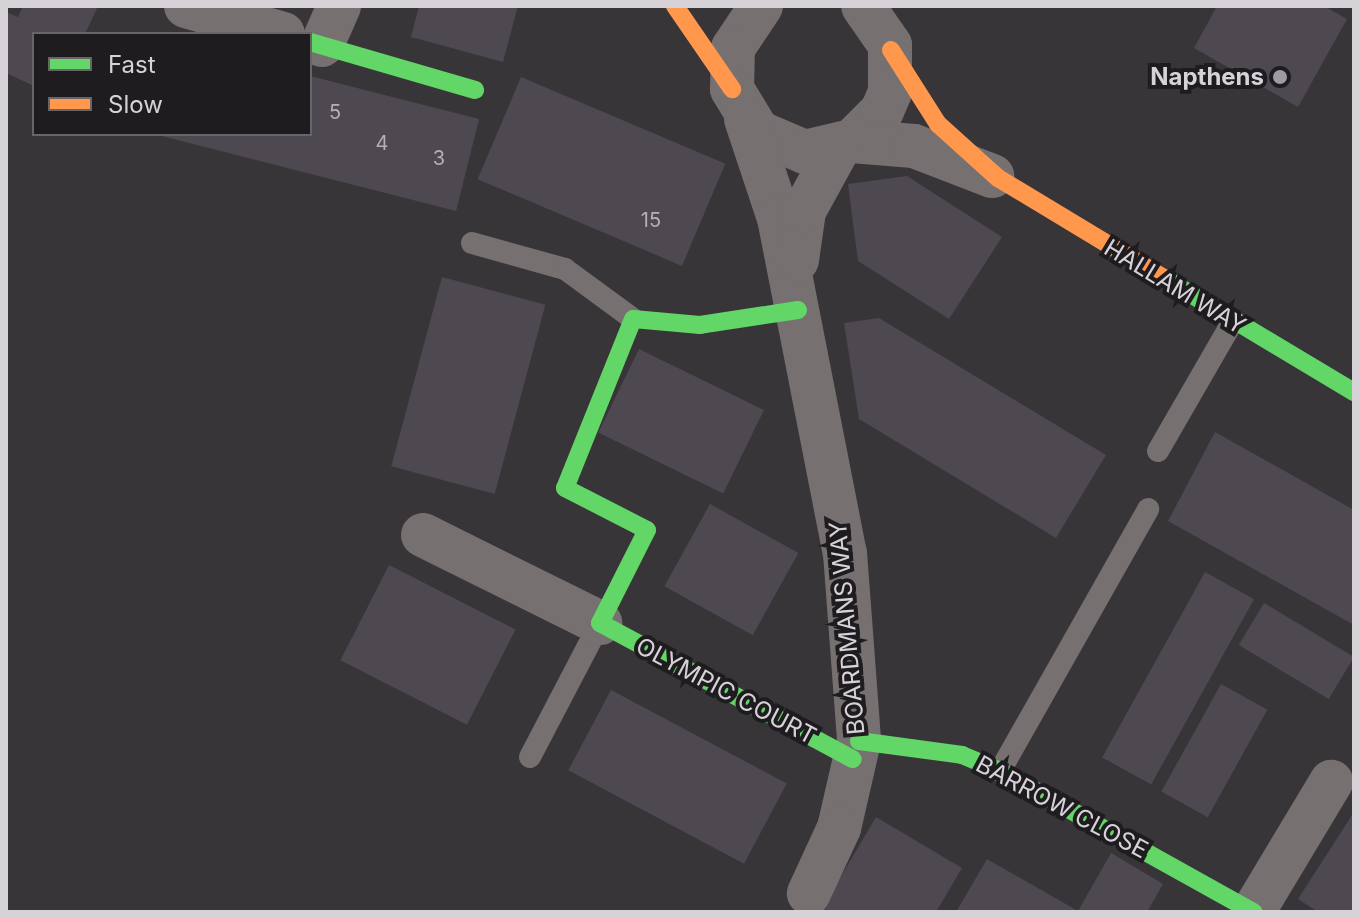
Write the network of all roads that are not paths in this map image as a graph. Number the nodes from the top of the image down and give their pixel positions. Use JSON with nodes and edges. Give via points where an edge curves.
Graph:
{"nodes":[{"id":1,"x":186,"y":6,"type":"edge"},
{"id":2,"x":339,"y":6,"type":"edge"},
{"id":3,"x":675,"y":6,"type":"edge"},
{"id":4,"x":761,"y":6,"type":"edge"},
{"id":5,"x":863,"y":6,"type":"edge"},
{"id":6,"x":277,"y":32,"type":"edge"},
{"id":7,"x":312,"y":33,"type":"edge"},
{"id":8,"x":890,"y":34,"type":"edge"},
{"id":9,"x":312,"y":42,"type":"edge"},
{"id":10,"x":475,"y":90,"type":"dead end"},
{"id":11,"x":739,"y":104,"type":"junction"},
{"id":12,"x":846,"y":144,"type":"junction"},
{"id":13,"x":998,"y":178,"type":"junction"},
{"id":14,"x":472,"y":243,"type":"dead end"},
{"id":15,"x":798,"y":310,"type":"junction"},
{"id":16,"x":633,"y":319,"type":"junction"},
{"id":17,"x":1232,"y":323,"type":"junction"},
{"id":18,"x":1352,"y":384,"type":"edge"},
{"id":19,"x":1158,"y":451,"type":"dead end"},
{"id":20,"x":1148,"y":509,"type":"dead end"},
{"id":21,"x":423,"y":535,"type":"dead end"},
{"id":22,"x":600,"y":623,"type":"junction"},
{"id":23,"x":856,"y":750,"type":"junction"},
{"id":24,"x":530,"y":757,"type":"dead end"},
{"id":25,"x":1000,"y":771,"type":"junction"},
{"id":26,"x":1331,"y":782,"type":"dead end"},
{"id":27,"x":809,"y":893,"type":"dead end"},
{"id":28,"x":1253,"y":912,"type":"edge"}],
"edges":[{"from":1,"to":6,"type":"street"},
{"from":2,"to":7,"type":"street"},
{"from":3,"to":11,"type":"street"},
{"from":4,"to":11,"type":"street","via":[[733,48]]},
{"from":5,"to":8,"type":"street"},
{"from":8,"to":12,"type":"street","name":"BOARDMANS WAY","via":[[882,111]]},
{"from":8,"to":13,"type":"street","name":"HALLAM WAY","via":[[938,124]]},
{"from":9,"to":10,"type":"street"},
{"from":11,"to":12,"type":"street","name":"HALLAM WAY","via":[[788,148]]},
{"from":11,"to":15,"type":"street","name":"BOARDMANS WAY","via":[[774,195]]},
{"from":12,"to":13,"type":"street","name":"HALLAM WAY","via":[[914,146]]},
{"from":12,"to":15,"type":"street","name":"BOARDMANS WAY","via":[[804,211]]},
{"from":13,"to":17,"type":"street","name":"HALLAM WAY"},
{"from":14,"to":16,"type":"lane","via":[[565,269]]},
{"from":15,"to":16,"type":"street","via":[[700,325]]},
{"from":15,"to":23,"type":"street","name":"BOARDMANS WAY","via":[[845,553]]},
{"from":16,"to":22,"type":"street","via":[[565,488],[647,530]]},
{"from":17,"to":18,"type":"street","name":"HALLAM WAY"},
{"from":17,"to":19,"type":"lane"},
{"from":20,"to":25,"type":"lane"},
{"from":21,"to":22,"type":"street","name":"OLYMPIC COURT"},
{"from":22,"to":23,"type":"street","name":"OLYMPIC COURT"},
{"from":22,"to":24,"type":"lane"},
{"from":23,"to":25,"type":"street","name":"BARROW CLOSE","via":[[962,755]]},
{"from":23,"to":27,"type":"street","name":"BOARDMANS WAY","via":[[839,828]]},
{"from":25,"to":28,"type":"street","name":"BARROW CLOSE"},
{"from":26,"to":28,"type":"street","name":"BARROW CLOSE"}]}
